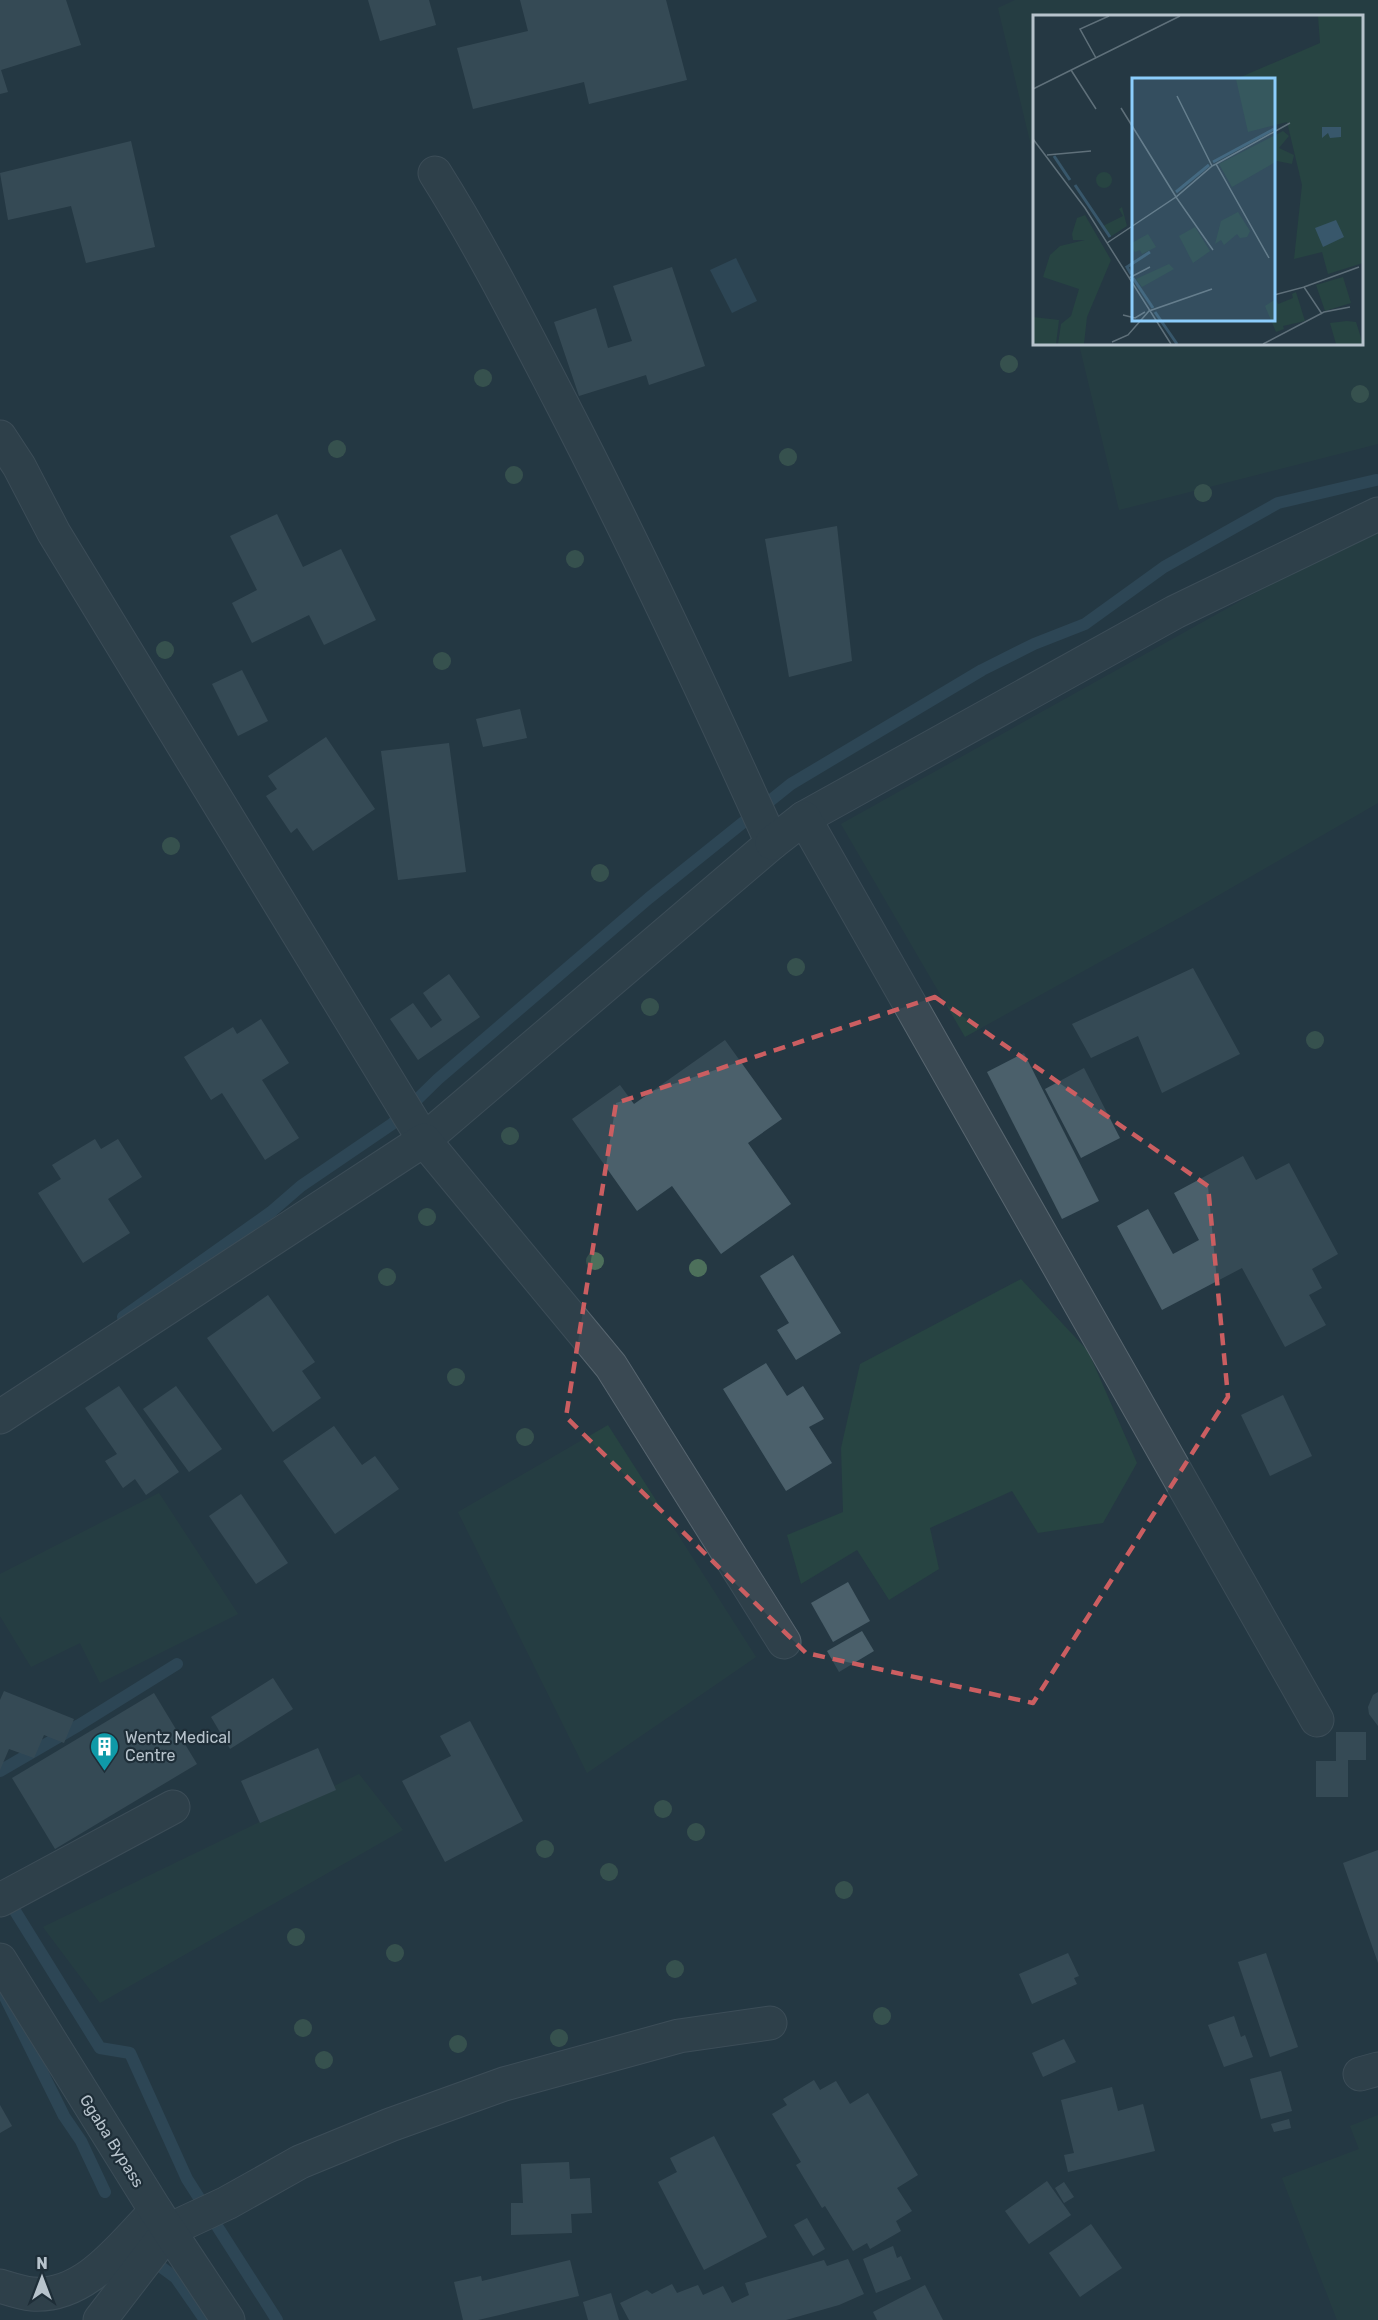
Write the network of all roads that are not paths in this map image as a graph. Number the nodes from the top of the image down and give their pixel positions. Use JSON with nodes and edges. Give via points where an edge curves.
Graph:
{"nodes":[{"id":1,"x":435,"y":173,"type":"dead end"},
{"id":2,"x":0,"y":437,"type":"edge"},
{"id":3,"x":1378,"y":514,"type":"edge"},
{"id":4,"x":804,"y":818,"type":"junction"},
{"id":5,"x":772,"y":843,"type":"junction"},
{"id":6,"x":424,"y":1140,"type":"junction"},
{"id":7,"x":0,"y":1417,"type":"edge"},
{"id":8,"x":784,"y":1642,"type":"dead end"},
{"id":9,"x":1317,"y":1720,"type":"dead end"},
{"id":10,"x":173,"y":1807,"type":"dead end"},
{"id":11,"x":0,"y":1900,"type":"edge"},
{"id":12,"x":0,"y":1960,"type":"edge"},
{"id":13,"x":770,"y":2023,"type":"dead end"},
{"id":14,"x":163,"y":2221,"type":"junction"},
{"id":15,"x":0,"y":2286,"type":"edge"},
{"id":16,"x":100,"y":2320,"type":"edge"},
{"id":17,"x":228,"y":2320,"type":"edge"}],
"edges":[{"from":1,"to":5,"type":"street","via":[[502,290],[617,510]]},
{"from":2,"to":6,"type":"street","via":[[54,533]]},
{"from":3,"to":4,"type":"street","via":[[1175,612]]},
{"from":4,"to":5,"type":"street"},
{"from":4,"to":9,"type":"street"},
{"from":5,"to":6,"type":"street"},
{"from":6,"to":7,"type":"street"},
{"from":6,"to":8,"type":"street","via":[[611,1366]]},
{"from":10,"to":11,"type":"street"},
{"from":12,"to":14,"type":"street","name":"Ggaba Bypass"},
{"from":13,"to":14,"type":"street","via":[[680,2036],[504,2084],[300,2162],[227,2203]]},
{"from":14,"to":15,"type":"street","via":[[90,2278],[69,2288],[33,2294]]},
{"from":14,"to":16,"type":"street"},
{"from":14,"to":17,"type":"street","name":"Ggaba Bypass"}]}
